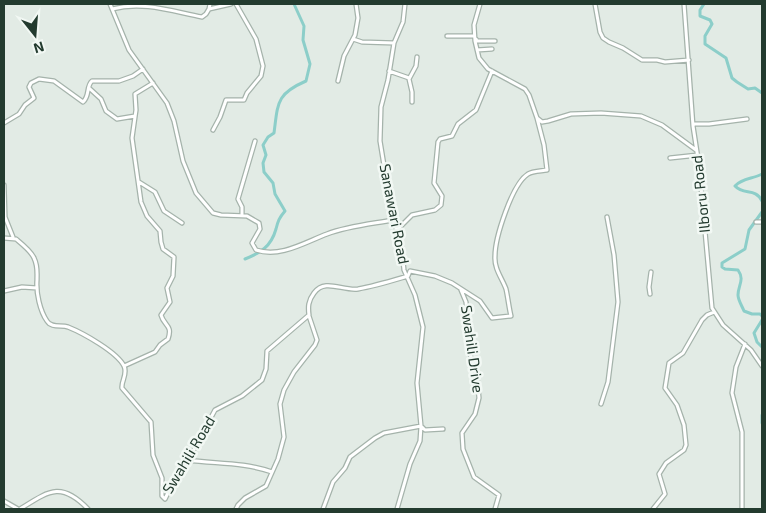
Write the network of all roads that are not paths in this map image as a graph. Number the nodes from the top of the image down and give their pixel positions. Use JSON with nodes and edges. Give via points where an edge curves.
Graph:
{"nodes":[{"id":1,"x":110,"y":4,"type":"edge"},
{"id":2,"x":210,"y":4,"type":"edge"},
{"id":3,"x":231,"y":4,"type":"edge"},
{"id":4,"x":236,"y":4,"type":"edge"},
{"id":5,"x":356,"y":4,"type":"edge"},
{"id":6,"x":405,"y":4,"type":"edge"},
{"id":7,"x":480,"y":4,"type":"edge"},
{"id":8,"x":595,"y":4,"type":"edge"},
{"id":9,"x":684,"y":4,"type":"edge"},
{"id":10,"x":112,"y":9,"type":"junction"},
{"id":11,"x":210,"y":9,"type":"junction"},
{"id":12,"x":447,"y":36,"type":"dead end"},
{"id":13,"x":474,"y":36,"type":"junction"},
{"id":14,"x":354,"y":39,"type":"junction"},
{"id":15,"x":495,"y":41,"type":"dead end"},
{"id":16,"x":394,"y":43,"type":"junction"},
{"id":17,"x":492,"y":49,"type":"dead end"},
{"id":18,"x":477,"y":50,"type":"junction"},
{"id":19,"x":417,"y":57,"type":"dead end"},
{"id":20,"x":689,"y":60,"type":"junction"},
{"id":21,"x":143,"y":69,"type":"junction"},
{"id":22,"x":390,"y":71,"type":"junction"},
{"id":23,"x":492,"y":71,"type":"junction"},
{"id":24,"x":409,"y":78,"type":"junction"},
{"id":25,"x":338,"y":81,"type":"dead end"},
{"id":26,"x":153,"y":83,"type":"junction"},
{"id":27,"x":89,"y":88,"type":"junction"},
{"id":28,"x":412,"y":102,"type":"dead end"},
{"id":29,"x":135,"y":116,"type":"junction"},
{"id":30,"x":536,"y":118,"type":"junction"},
{"id":31,"x":747,"y":119,"type":"dead end"},
{"id":32,"x":4,"y":124,"type":"edge"},
{"id":33,"x":693,"y":124,"type":"junction"},
{"id":34,"x":213,"y":130,"type":"dead end"},
{"id":35,"x":255,"y":141,"type":"dead end"},
{"id":36,"x":697,"y":150,"type":"junction"},
{"id":37,"x":698,"y":156,"type":"junction"},
{"id":38,"x":670,"y":158,"type":"dead end"},
{"id":39,"x":139,"y":182,"type":"junction"},
{"id":40,"x":4,"y":185,"type":"edge"},
{"id":41,"x":242,"y":215,"type":"junction"},
{"id":42,"x":607,"y":218,"type":"dead end"},
{"id":43,"x":393,"y":220,"type":"junction"},
{"id":44,"x":182,"y":222,"type":"dead end"},
{"id":45,"x":756,"y":222,"type":"dead end"},
{"id":46,"x":762,"y":222,"type":"edge"},
{"id":47,"x":397,"y":230,"type":"junction"},
{"id":48,"x":4,"y":238,"type":"edge"},
{"id":49,"x":13,"y":238,"type":"junction"},
{"id":50,"x":651,"y":272,"type":"dead end"},
{"id":51,"x":408,"y":276,"type":"junction"},
{"id":52,"x":37,"y":288,"type":"junction"},
{"id":53,"x":461,"y":290,"type":"junction"},
{"id":54,"x":4,"y":291,"type":"edge"},
{"id":55,"x":650,"y":294,"type":"dead end"},
{"id":56,"x":714,"y":312,"type":"junction"},
{"id":57,"x":309,"y":316,"type":"junction"},
{"id":58,"x":745,"y":344,"type":"junction"},
{"id":59,"x":124,"y":366,"type":"junction"},
{"id":60,"x":762,"y":366,"type":"edge"},
{"id":61,"x":601,"y":404,"type":"dead end"},
{"id":62,"x":421,"y":426,"type":"junction"},
{"id":63,"x":443,"y":429,"type":"dead end"},
{"id":64,"x":187,"y":460,"type":"junction"},
{"id":65,"x":272,"y":472,"type":"junction"},
{"id":66,"x":4,"y":501,"type":"edge"},
{"id":67,"x":19,"y":509,"type":"edge"},
{"id":68,"x":88,"y":509,"type":"edge"},
{"id":69,"x":236,"y":509,"type":"edge"},
{"id":70,"x":323,"y":509,"type":"edge"},
{"id":71,"x":397,"y":509,"type":"edge"},
{"id":72,"x":495,"y":509,"type":"edge"},
{"id":73,"x":654,"y":509,"type":"edge"},
{"id":74,"x":742,"y":509,"type":"edge"}],
"edges":[{"from":1,"to":10,"type":"street"},
{"from":2,"to":11,"type":"street"},
{"from":3,"to":11,"type":"street"},
{"from":4,"to":34,"type":"street","via":[[254,35],[263,67],[261,76],[244,100],[225,101]]},
{"from":5,"to":14,"type":"street","via":[[358,18]]},
{"from":6,"to":16,"type":"street","name":"Sanawari Road"},
{"from":7,"to":13,"type":"street"},
{"from":8,"to":20,"type":"street","via":[[602,38],[642,60]]},
{"from":9,"to":20,"type":"street","name":"Ilboru Road"},
{"from":10,"to":11,"type":"street","via":[[154,6],[202,17]]},
{"from":10,"to":21,"type":"street","via":[[129,50]]},
{"from":12,"to":13,"type":"street"},
{"from":13,"to":15,"type":"street","via":[[477,42]]},
{"from":13,"to":18,"type":"street"},
{"from":14,"to":16,"type":"street"},
{"from":14,"to":25,"type":"street","via":[[344,56]]},
{"from":16,"to":22,"type":"street","name":"Sanawari Road"},
{"from":17,"to":18,"type":"street"},
{"from":18,"to":23,"type":"street","via":[[479,58]]},
{"from":19,"to":24,"type":"street"},
{"from":20,"to":33,"type":"street","name":"Ilboru Road"},
{"from":21,"to":26,"type":"street"},
{"from":21,"to":27,"type":"street","via":[[119,81],[93,80]]},
{"from":22,"to":24,"type":"street"},
{"from":22,"to":43,"type":"street","name":"Sanawari Road","via":[[381,107],[380,135]]},
{"from":23,"to":30,"type":"street","via":[[525,89]]},
{"from":23,"to":47,"type":"street","via":[[474,113],[458,124],[452,136],[438,141],[434,183],[442,196],[441,205],[435,210],[412,215]]},
{"from":24,"to":28,"type":"street"},
{"from":26,"to":29,"type":"street","via":[[135,94]]},
{"from":26,"to":41,"type":"street","via":[[167,103],[183,162],[196,193],[213,213]]},
{"from":27,"to":29,"type":"street","via":[[117,120]]},
{"from":27,"to":32,"type":"street","via":[[83,102],[54,81],[39,79],[29,87],[34,98]]},
{"from":29,"to":39,"type":"street","via":[[132,138]]},
{"from":30,"to":36,"type":"street","via":[[542,122],[571,114],[641,116],[662,125]]},
{"from":30,"to":53,"type":"street","via":[[547,170],[527,174],[510,200],[494,257],[511,316],[492,318],[480,301]]},
{"from":31,"to":33,"type":"street"},
{"from":33,"to":36,"type":"street","name":"Ilboru Road"},
{"from":35,"to":41,"type":"street","via":[[238,199]]},
{"from":36,"to":37,"type":"street","name":"Ilboru Road"},
{"from":37,"to":38,"type":"street"},
{"from":37,"to":56,"type":"street","name":"Ilboru Road"},
{"from":39,"to":44,"type":"street","via":[[155,192],[164,211]]},
{"from":39,"to":59,"type":"street","via":[[144,212],[159,229],[163,248],[174,257],[172,278],[167,288],[170,302],[161,315],[170,333],[155,352]]},
{"from":40,"to":49,"type":"street","via":[[5,217]]},
{"from":41,"to":43,"type":"street","via":[[259,223],[260,229],[252,245],[264,252],[287,250],[328,234]]},
{"from":42,"to":61,"type":"street","via":[[618,299],[608,382]]},
{"from":43,"to":47,"type":"street","name":"Sanawari Road"},
{"from":45,"to":46,"type":"street"},
{"from":47,"to":51,"type":"street","name":"Sanawari Road"},
{"from":48,"to":49,"type":"street"},
{"from":49,"to":52,"type":"street","via":[[35,259]]},
{"from":50,"to":55,"type":"street"},
{"from":51,"to":53,"type":"street","via":[[410,271],[435,276]]},
{"from":51,"to":57,"type":"street","via":[[351,290],[324,286],[312,295]]},
{"from":51,"to":62,"type":"street","name":"Sanawari Road","via":[[423,327],[417,383]]},
{"from":52,"to":54,"type":"street"},
{"from":52,"to":59,"type":"street","via":[[42,310],[50,325],[68,328],[94,340]]},
{"from":53,"to":72,"type":"street","name":"Swahili Drive","via":[[466,302],[470,354],[479,398],[476,414],[462,433],[463,448],[474,477],[499,496]]},
{"from":56,"to":58,"type":"street","name":"Ilboru Road","via":[[723,325]]},
{"from":56,"to":73,"type":"street","via":[[703,318],[685,351],[668,365],[665,388],[677,405],[686,445],[659,474],[664,494]]},
{"from":57,"to":64,"type":"street","name":"Swahili Road","via":[[267,351],[266,369],[257,385],[215,410]]},
{"from":57,"to":65,"type":"street","via":[[317,340],[284,390],[280,402],[283,441]]},
{"from":58,"to":60,"type":"street","name":"Ilboru Road"},
{"from":58,"to":74,"type":"street","via":[[736,365],[732,393],[742,432]]},
{"from":59,"to":64,"type":"street","name":"Swahili Road","via":[[126,372],[121,386],[151,422],[153,455],[162,478],[164,499]]},
{"from":62,"to":63,"type":"street","via":[[425,430]]},
{"from":62,"to":70,"type":"street","via":[[384,433],[350,457],[333,482]]},
{"from":62,"to":71,"type":"street","name":"Sanawari Road","via":[[420,441]]},
{"from":64,"to":65,"type":"street","via":[[237,463]]},
{"from":65,"to":69,"type":"street","via":[[265,487],[245,498]]},
{"from":66,"to":67,"type":"street"},
{"from":67,"to":68,"type":"street","via":[[48,494],[62,491]]}]}
